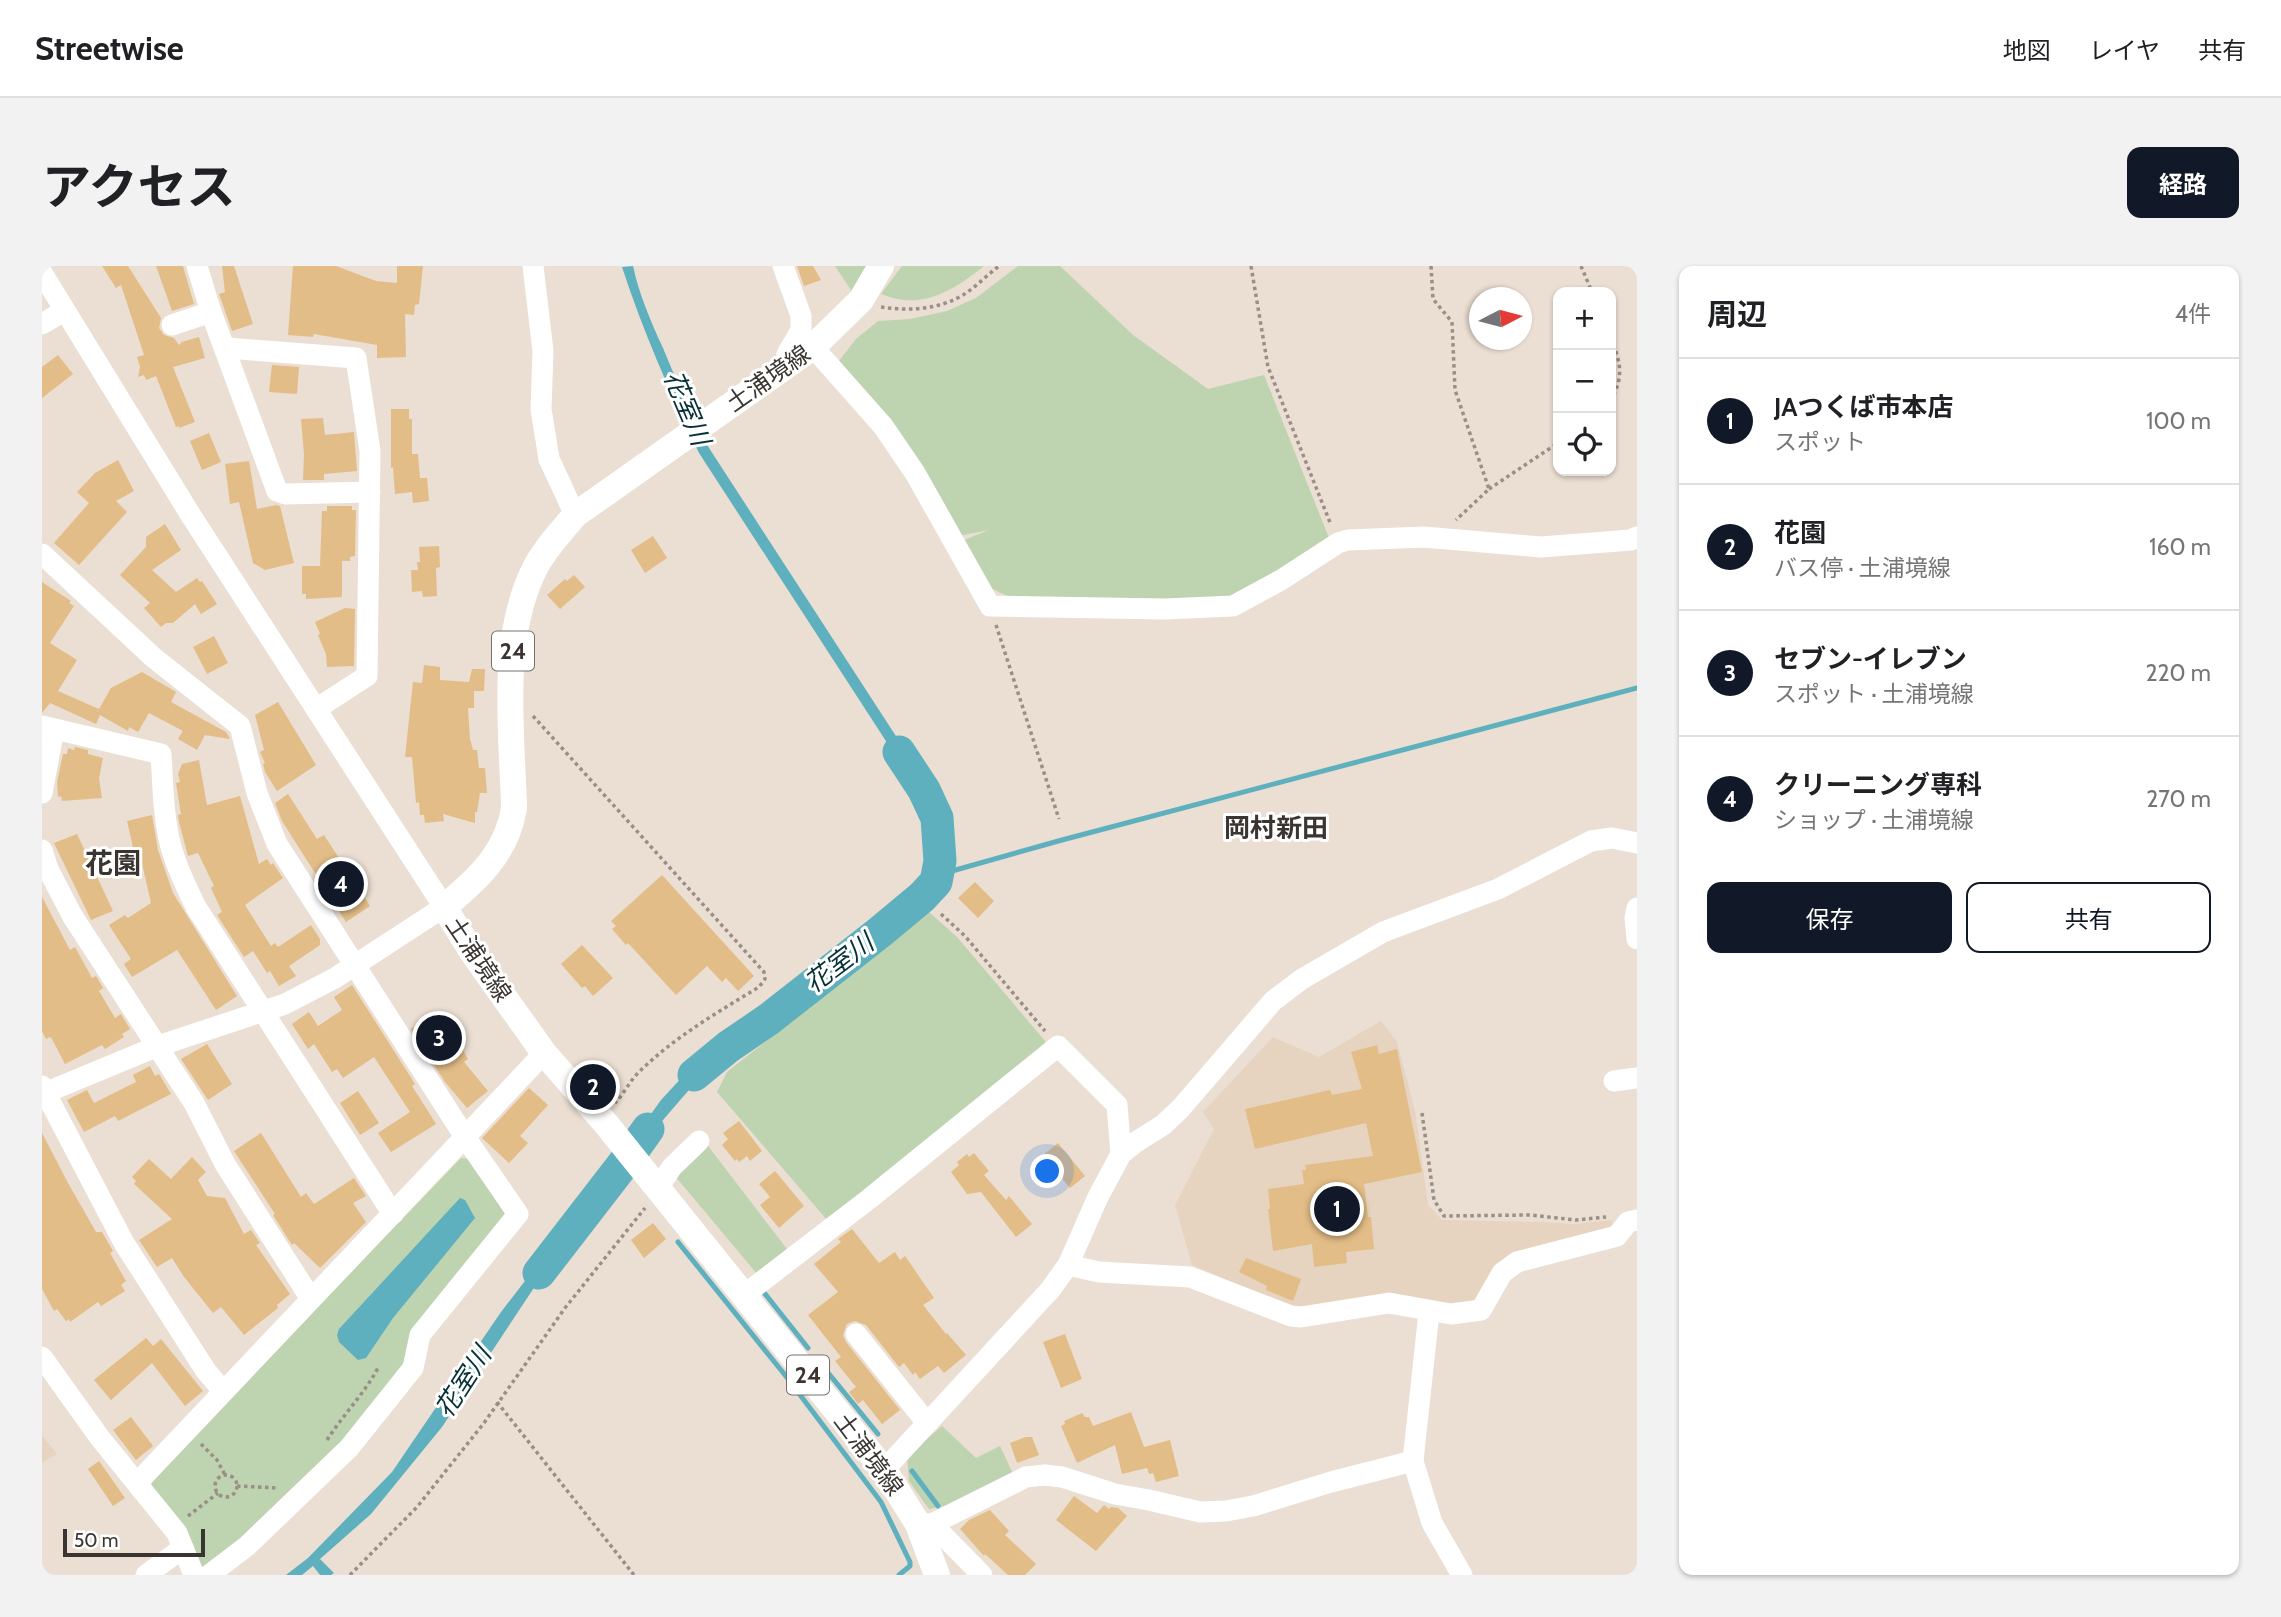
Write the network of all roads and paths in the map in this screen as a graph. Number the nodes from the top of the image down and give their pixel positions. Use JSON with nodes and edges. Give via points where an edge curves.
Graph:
{"nodes":[{"id":1,"x":197,"y":266,"type":"edge"},
{"id":2,"x":533,"y":266,"type":"edge"},
{"id":3,"x":783,"y":266,"type":"edge"},
{"id":4,"x":881,"y":266,"type":"edge"},
{"id":5,"x":999,"y":266,"type":"edge"},
{"id":6,"x":1251,"y":266,"type":"edge"},
{"id":7,"x":1431,"y":266,"type":"edge"},
{"id":8,"x":1581,"y":266,"type":"edge"},
{"id":9,"x":42,"y":273,"type":"edge"},
{"id":10,"x":1590,"y":287,"type":"edge"},
{"id":11,"x":862,"y":300,"type":"junction"},
{"id":12,"x":65,"y":311,"type":"junction"},
{"id":13,"x":211,"y":312,"type":"junction"},
{"id":14,"x":42,"y":324,"type":"edge"},
{"id":15,"x":172,"y":325,"type":"dead end"},
{"id":16,"x":226,"y":348,"type":"junction"},
{"id":17,"x":1616,"y":350,"type":"edge"},
{"id":18,"x":803,"y":354,"type":"junction"},
{"id":19,"x":1616,"y":390,"type":"edge"},
{"id":20,"x":1553,"y":446,"type":"edge"},
{"id":21,"x":1489,"y":489,"type":"junction"},
{"id":22,"x":370,"y":492,"type":"junction"},
{"id":23,"x":575,"y":515,"type":"junction"},
{"id":24,"x":1637,"y":537,"type":"edge"},
{"id":25,"x":1453,"y":540,"type":"junction"},
{"id":26,"x":1338,"y":543,"type":"junction"},
{"id":27,"x":42,"y":554,"type":"edge"},
{"id":28,"x":990,"y":606,"type":"junction"},
{"id":29,"x":511,"y":695,"type":"junction"},
{"id":30,"x":316,"y":709,"type":"junction"},
{"id":31,"x":48,"y":727,"type":"edge"},
{"id":32,"x":42,"y":793,"type":"edge"},
{"id":33,"x":1059,"y":819,"type":"dead end"},
{"id":34,"x":1637,"y":843,"type":"edge"},
{"id":35,"x":42,"y":850,"type":"edge"},
{"id":36,"x":444,"y":907,"type":"junction"},
{"id":37,"x":1637,"y":908,"type":"edge"},
{"id":38,"x":941,"y":914,"type":"dead end"},
{"id":39,"x":1637,"y":939,"type":"edge"},
{"id":40,"x":354,"y":965,"type":"junction"},
{"id":41,"x":262,"y":1013,"type":"junction"},
{"id":42,"x":158,"y":1046,"type":"junction"},
{"id":43,"x":1058,"y":1046,"type":"junction"},
{"id":44,"x":544,"y":1053,"type":"junction"},
{"id":45,"x":1637,"y":1078,"type":"edge"},
{"id":46,"x":1614,"y":1081,"type":"dead end"},
{"id":47,"x":43,"y":1091,"type":"edge"},
{"id":48,"x":1117,"y":1105,"type":"junction"},
{"id":49,"x":1422,"y":1113,"type":"dead end"},
{"id":50,"x":604,"y":1122,"type":"junction"},
{"id":51,"x":1153,"y":1132,"type":"junction"},
{"id":52,"x":465,"y":1137,"type":"junction"},
{"id":53,"x":699,"y":1141,"type":"dead end"},
{"id":54,"x":1121,"y":1154,"type":"junction"},
{"id":55,"x":654,"y":1184,"type":"junction"},
{"id":56,"x":393,"y":1214,"type":"junction"},
{"id":57,"x":1632,"y":1221,"type":"edge"},
{"id":58,"x":1068,"y":1265,"type":"junction"},
{"id":59,"x":744,"y":1294,"type":"junction"},
{"id":60,"x":311,"y":1299,"type":"junction"},
{"id":61,"x":1429,"y":1311,"type":"junction"},
{"id":62,"x":856,"y":1334,"type":"dead end"},
{"id":63,"x":42,"y":1357,"type":"edge"},
{"id":64,"x":378,"y":1368,"type":"dead end"},
{"id":65,"x":223,"y":1391,"type":"junction"},
{"id":66,"x":497,"y":1402,"type":"junction"},
{"id":67,"x":928,"y":1423,"type":"junction"},
{"id":68,"x":186,"y":1430,"type":"junction"},
{"id":69,"x":326,"y":1442,"type":"dead end"},
{"id":70,"x":1413,"y":1461,"type":"junction"},
{"id":71,"x":884,"y":1470,"type":"junction"},
{"id":72,"x":225,"y":1475,"type":"junction"},
{"id":73,"x":137,"y":1483,"type":"junction"},
{"id":74,"x":237,"y":1486,"type":"junction"},
{"id":75,"x":281,"y":1488,"type":"dead end"},
{"id":76,"x":218,"y":1493,"type":"junction"},
{"id":77,"x":925,"y":1524,"type":"junction"},
{"id":78,"x":173,"y":1528,"type":"junction"},
{"id":79,"x":183,"y":1548,"type":"junction"},
{"id":80,"x":146,"y":1575,"type":"edge"},
{"id":81,"x":194,"y":1575,"type":"edge"},
{"id":82,"x":209,"y":1575,"type":"edge"},
{"id":83,"x":350,"y":1575,"type":"edge"},
{"id":84,"x":634,"y":1575,"type":"edge"},
{"id":85,"x":937,"y":1575,"type":"edge"},
{"id":86,"x":982,"y":1575,"type":"edge"},
{"id":87,"x":1462,"y":1575,"type":"edge"}],
"edges":[{"from":1,"to":13,"type":"street"},
{"from":2,"to":23,"type":"street","via":[[542,351],[541,409],[549,459]]},
{"from":3,"to":18,"type":"street","via":[[801,316],[800,330],[787,354]]},
{"from":4,"to":11,"type":"main road","name":"土浦境線","number":"24"},
{"from":5,"to":11,"type":"path","via":[[963,295],[916,310],[881,308]]},
{"from":6,"to":26,"type":"path","via":[[1268,366]]},
{"from":7,"to":21,"type":"path","via":[[1433,299],[1452,322],[1455,390]]},
{"from":8,"to":10,"type":"path"},
{"from":9,"to":12,"type":"street"},
{"from":11,"to":18,"type":"main road","name":"土浦境線","number":"24"},
{"from":12,"to":14,"type":"street"},
{"from":12,"to":30,"type":"street"},
{"from":13,"to":15,"type":"street"},
{"from":13,"to":16,"type":"street"},
{"from":16,"to":22,"type":"street","via":[[277,491]]},
{"from":16,"to":22,"type":"street","via":[[356,358],[370,451]]},
{"from":17,"to":19,"type":"path","via":[[1621,363]]},
{"from":18,"to":23,"type":"main road","name":"土浦境線","number":"24"},
{"from":18,"to":28,"type":"street","via":[[883,426]]},
{"from":20,"to":21,"type":"path"},
{"from":21,"to":25,"type":"path","via":[[1456,520]]},
{"from":22,"to":30,"type":"street","via":[[367,676]]},
{"from":23,"to":29,"type":"main road","name":"土浦境線","number":"24","via":[[537,565],[524,594],[516,628]]},
{"from":24,"to":25,"type":"street","via":[[1541,547]]},
{"from":25,"to":26,"type":"street","via":[[1424,537]]},
{"from":26,"to":28,"type":"street","via":[[1233,606]]},
{"from":27,"to":40,"type":"street","via":[[155,658],[240,726],[270,829]]},
{"from":28,"to":33,"type":"path"},
{"from":29,"to":36,"type":"main road","name":"土浦境線","number":"24","via":[[512,824],[492,862]]},
{"from":29,"to":50,"type":"path","via":[[764,972],[759,986],[710,1016],[638,1073]]},
{"from":30,"to":36,"type":"street"},
{"from":31,"to":32,"type":"street"},
{"from":31,"to":41,"type":"street","via":[[161,754],[165,813],[180,875]]},
{"from":34,"to":51,"type":"street","via":[[1612,838],[1591,841],[1498,889],[1383,932],[1302,979],[1273,1002],[1181,1108]]},
{"from":35,"to":42,"type":"street","via":[[73,917]]},
{"from":36,"to":40,"type":"street"},
{"from":36,"to":44,"type":"main road","name":"土浦境線","number":"24"},
{"from":37,"to":39,"type":"street"},
{"from":38,"to":43,"type":"path"},
{"from":40,"to":41,"type":"street","via":[[310,993]]},
{"from":40,"to":52,"type":"street"},
{"from":41,"to":42,"type":"street"},
{"from":41,"to":56,"type":"street"},
{"from":42,"to":47,"type":"street"},
{"from":42,"to":60,"type":"street","via":[[225,1164]]},
{"from":43,"to":48,"type":"street"},
{"from":43,"to":59,"type":"street"},
{"from":44,"to":50,"type":"main road","name":"土浦境線","number":"24"},
{"from":44,"to":52,"type":"street"},
{"from":45,"to":46,"type":"street"},
{"from":47,"to":65,"type":"street","via":[[124,1243]]},
{"from":48,"to":51,"type":"street"},
{"from":48,"to":54,"type":"street"},
{"from":49,"to":57,"type":"path","via":[[1434,1200],[1444,1216],[1576,1220],[1611,1216]]},
{"from":50,"to":55,"type":"main road","name":"土浦境線","number":"24"},
{"from":51,"to":54,"type":"street"},
{"from":52,"to":56,"type":"street"},
{"from":52,"to":82,"type":"street","via":[[518,1214],[420,1335],[413,1368],[349,1448],[247,1546]]},
{"from":53,"to":55,"type":"street"},
{"from":54,"to":58,"type":"street"},
{"from":55,"to":59,"type":"main road","name":"土浦境線","number":"24"},
{"from":55,"to":66,"type":"path","via":[[652,1200]]},
{"from":56,"to":60,"type":"street"},
{"from":57,"to":61,"type":"street","via":[[1617,1236],[1517,1262],[1502,1273],[1481,1310]]},
{"from":58,"to":61,"type":"street","via":[[1099,1272],[1190,1277],[1291,1316],[1389,1303]]},
{"from":58,"to":67,"type":"street"},
{"from":59,"to":71,"type":"main road","name":"土浦境線","number":"24"},
{"from":60,"to":65,"type":"street"},
{"from":61,"to":70,"type":"street"},
{"from":62,"to":67,"type":"street"},
{"from":63,"to":73,"type":"street"},
{"from":64,"to":69,"type":"path"},
{"from":65,"to":68,"type":"street"},
{"from":66,"to":83,"type":"path","via":[[417,1507]]},
{"from":66,"to":84,"type":"path"},
{"from":67,"to":71,"type":"street"},
{"from":68,"to":72,"type":"path","via":[[217,1460]]},
{"from":68,"to":73,"type":"street"},
{"from":70,"to":77,"type":"street","via":[[1226,1511],[1200,1512],[1062,1477],[1026,1476]]},
{"from":70,"to":87,"type":"street","via":[[1432,1523]]},
{"from":71,"to":77,"type":"main road","name":"土浦境線","number":"24"},
{"from":72,"to":74,"type":"path"},
{"from":72,"to":76,"type":"path","via":[[216,1482]]},
{"from":73,"to":78,"type":"street"},
{"from":74,"to":75,"type":"path"},
{"from":74,"to":76,"type":"path","via":[[229,1497]]},
{"from":76,"to":78,"type":"path"},
{"from":77,"to":85,"type":"main road","name":"土浦境線","number":"24"},
{"from":77,"to":86,"type":"street"},
{"from":78,"to":79,"type":"street"},
{"from":79,"to":80,"type":"street"},
{"from":79,"to":81,"type":"street"}]}
